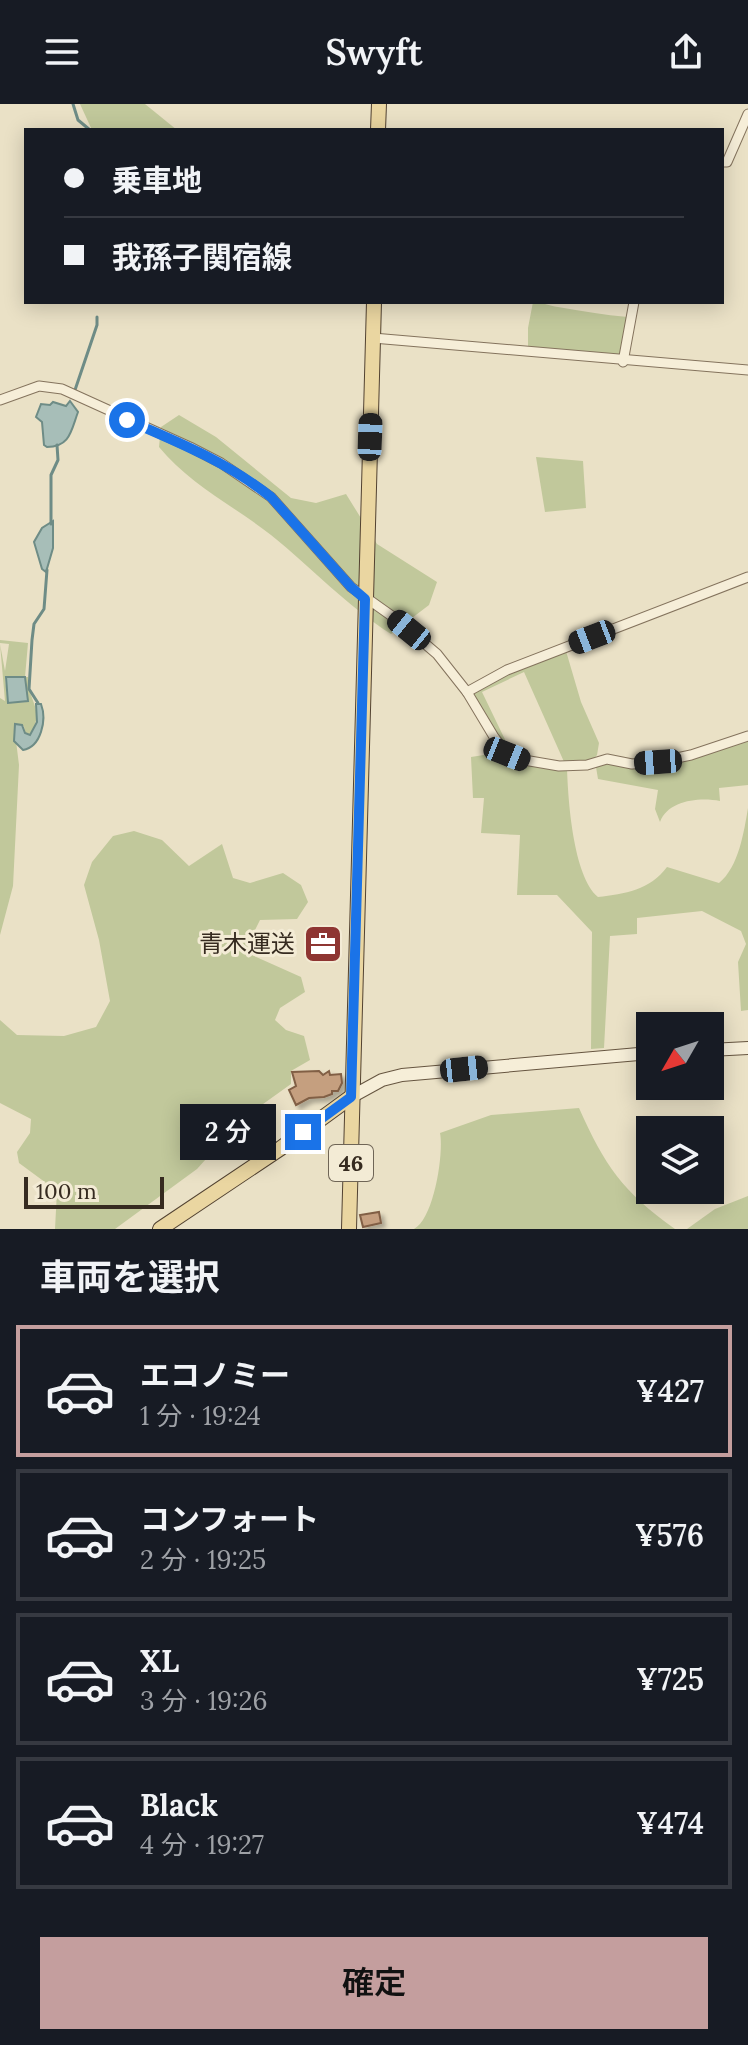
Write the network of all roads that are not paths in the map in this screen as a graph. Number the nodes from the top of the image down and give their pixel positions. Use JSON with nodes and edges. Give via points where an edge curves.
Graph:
{"nodes":[{"id":1,"x":379,"y":104,"type":"edge"},
{"id":2,"x":748,"y":114,"type":"edge"},
{"id":3,"x":378,"y":128,"type":"edge"},
{"id":4,"x":724,"y":162,"type":"edge"},
{"id":5,"x":374,"y":304,"type":"edge"},
{"id":6,"x":634,"y":304,"type":"edge"},
{"id":7,"x":373,"y":338,"type":"junction"},
{"id":8,"x":623,"y":362,"type":"junction"},
{"id":9,"x":748,"y":370,"type":"edge"},
{"id":10,"x":0,"y":400,"type":"edge"},
{"id":11,"x":748,"y":577,"type":"edge"},
{"id":12,"x":365,"y":599,"type":"junction"},
{"id":13,"x":467,"y":692,"type":"junction"},
{"id":14,"x":748,"y":736,"type":"edge"},
{"id":15,"x":748,"y":1048,"type":"edge"},
{"id":16,"x":724,"y":1049,"type":"edge"},
{"id":17,"x":636,"y":1054,"type":"edge"},
{"id":18,"x":351,"y":1097,"type":"junction"},
{"id":19,"x":160,"y":1229,"type":"edge"},
{"id":20,"x":349,"y":1229,"type":"edge"}],
"edges":[{"from":1,"to":3,"type":"main road"},
{"from":2,"to":4,"type":"street"},
{"from":5,"to":7,"type":"main road"},
{"from":6,"to":8,"type":"street"},
{"from":7,"to":8,"type":"street"},
{"from":7,"to":12,"type":"main road"},
{"from":8,"to":9,"type":"street"},
{"from":10,"to":12,"type":"street","via":[[39,386],[62,389],[221,463],[271,497]]},
{"from":11,"to":13,"type":"street","via":[[507,670]]},
{"from":12,"to":13,"type":"street","via":[[423,641]]},
{"from":12,"to":18,"type":"main road"},
{"from":13,"to":14,"type":"street","via":[[502,749],[541,764],[658,762]]},
{"from":15,"to":16,"type":"street"},
{"from":17,"to":18,"type":"street","via":[[402,1075]]},
{"from":18,"to":19,"type":"main road"},
{"from":18,"to":20,"type":"main road","number":"46"}]}
